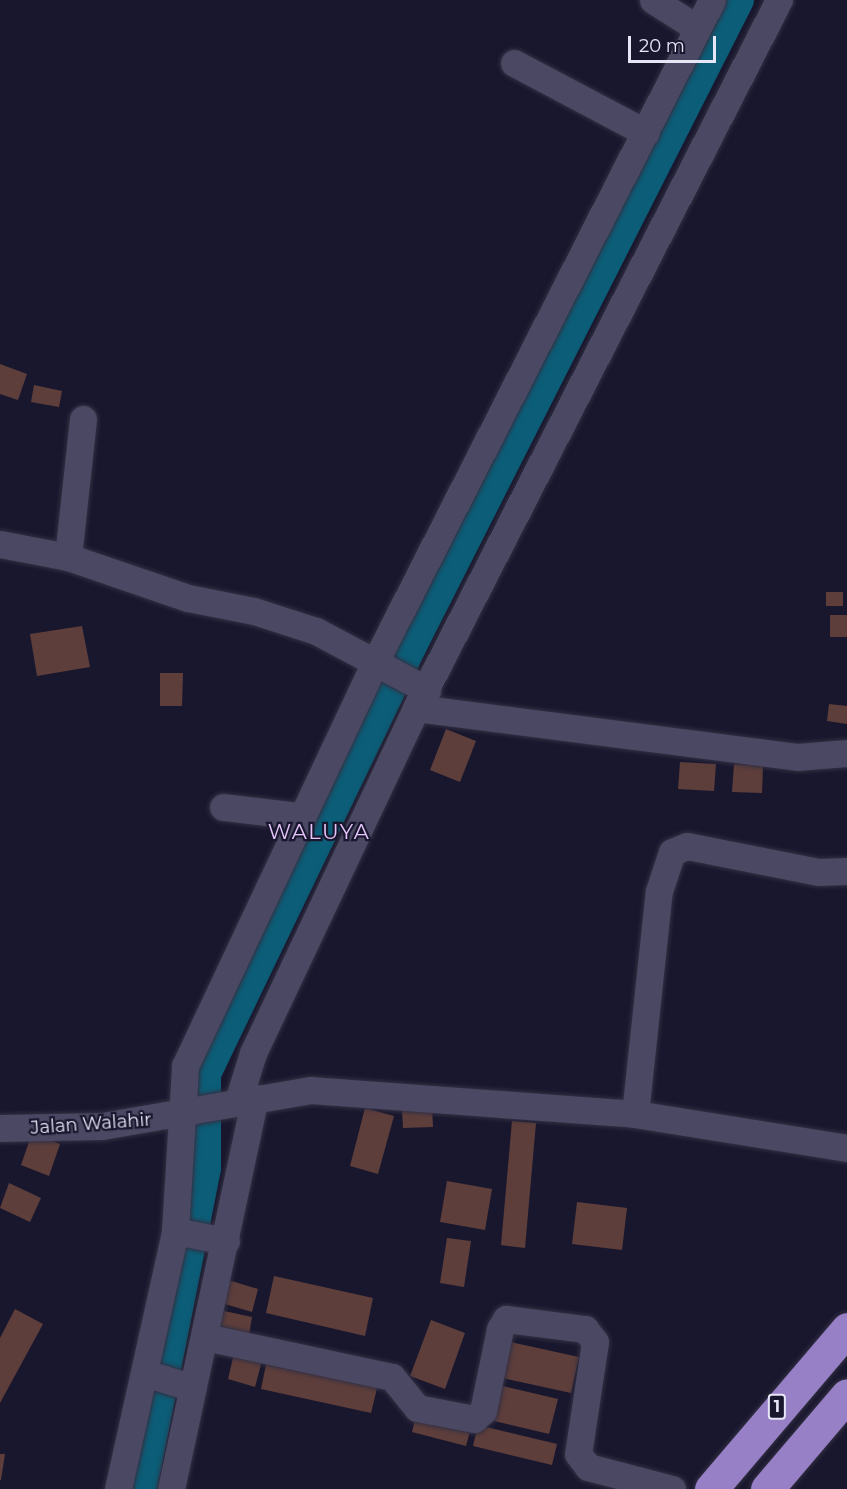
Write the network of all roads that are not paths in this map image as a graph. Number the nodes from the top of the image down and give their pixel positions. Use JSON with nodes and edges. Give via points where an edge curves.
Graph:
{"nodes":[{"id":1,"x":653,"y":0,"type":"edge"},
{"id":2,"x":712,"y":0,"type":"edge"},
{"id":3,"x":779,"y":0,"type":"edge"},
{"id":4,"x":697,"y":28,"type":"junction"},
{"id":5,"x":514,"y":63,"type":"dead end"},
{"id":6,"x":646,"y":133,"type":"junction"},
{"id":7,"x":83,"y":419,"type":"dead end"},
{"id":8,"x":0,"y":544,"type":"edge"},
{"id":9,"x":68,"y":557,"type":"junction"},
{"id":10,"x":383,"y":670,"type":"junction"},
{"id":11,"x":421,"y":696,"type":"junction"},
{"id":12,"x":847,"y":753,"type":"edge"},
{"id":13,"x":223,"y":807,"type":"dead end"},
{"id":14,"x":299,"y":816,"type":"junction"},
{"id":15,"x":847,"y":871,"type":"edge"},
{"id":16,"x":240,"y":1100,"type":"junction"},
{"id":17,"x":635,"y":1114,"type":"junction"},
{"id":18,"x":186,"y":1115,"type":"junction"},
{"id":19,"x":0,"y":1128,"type":"edge"},
{"id":20,"x":847,"y":1148,"type":"edge"},
{"id":21,"x":182,"y":1231,"type":"junction"},
{"id":22,"x":222,"y":1240,"type":"junction"},
{"id":23,"x":847,"y":1329,"type":"edge"},
{"id":24,"x":205,"y":1337,"type":"junction"},
{"id":25,"x":150,"y":1376,"type":"junction"},
{"id":26,"x":191,"y":1387,"type":"junction"},
{"id":27,"x":847,"y":1395,"type":"edge"},
{"id":28,"x":118,"y":1489,"type":"edge"},
{"id":29,"x":171,"y":1489,"type":"edge"},
{"id":30,"x":672,"y":1489,"type":"edge"},
{"id":31,"x":711,"y":1489,"type":"edge"},
{"id":32,"x":767,"y":1489,"type":"edge"}],
"edges":[{"from":1,"to":4,"type":"street"},
{"from":2,"to":4,"type":"street"},
{"from":3,"to":11,"type":"street"},
{"from":4,"to":6,"type":"street"},
{"from":5,"to":6,"type":"street"},
{"from":6,"to":10,"type":"street"},
{"from":7,"to":9,"type":"street"},
{"from":8,"to":9,"type":"street"},
{"from":9,"to":10,"type":"street","via":[[188,598],[280,618],[316,631]]},
{"from":10,"to":11,"type":"street"},
{"from":10,"to":14,"type":"street"},
{"from":11,"to":12,"type":"street","via":[[797,757]]},
{"from":11,"to":16,"type":"street","via":[[253,1053]]},
{"from":13,"to":14,"type":"street"},
{"from":14,"to":18,"type":"street","via":[[185,1066]]},
{"from":15,"to":17,"type":"street","via":[[818,872],[687,846],[672,852],[659,891]]},
{"from":16,"to":17,"type":"street","name":"Jalan Walahir","via":[[310,1090],[377,1092],[558,1111]]},
{"from":16,"to":18,"type":"street","name":"Jalan Walahir"},
{"from":16,"to":22,"type":"street"},
{"from":17,"to":20,"type":"street","name":"Jalan Walahir"},
{"from":18,"to":19,"type":"street","name":"Jalan Walahir","via":[[102,1126]]},
{"from":18,"to":21,"type":"street"},
{"from":21,"to":22,"type":"street"},
{"from":21,"to":25,"type":"street"},
{"from":22,"to":24,"type":"street"},
{"from":23,"to":31,"type":"highway","number":"1"},
{"from":24,"to":26,"type":"street"},
{"from":24,"to":30,"type":"street","via":[[387,1375],[398,1381],[417,1408],[474,1419],[483,1411],[500,1329],[506,1319],[585,1329],[595,1342],[578,1454],[588,1467]]},
{"from":25,"to":26,"type":"street"},
{"from":25,"to":28,"type":"street"},
{"from":26,"to":29,"type":"street"},
{"from":27,"to":32,"type":"highway"}]}
